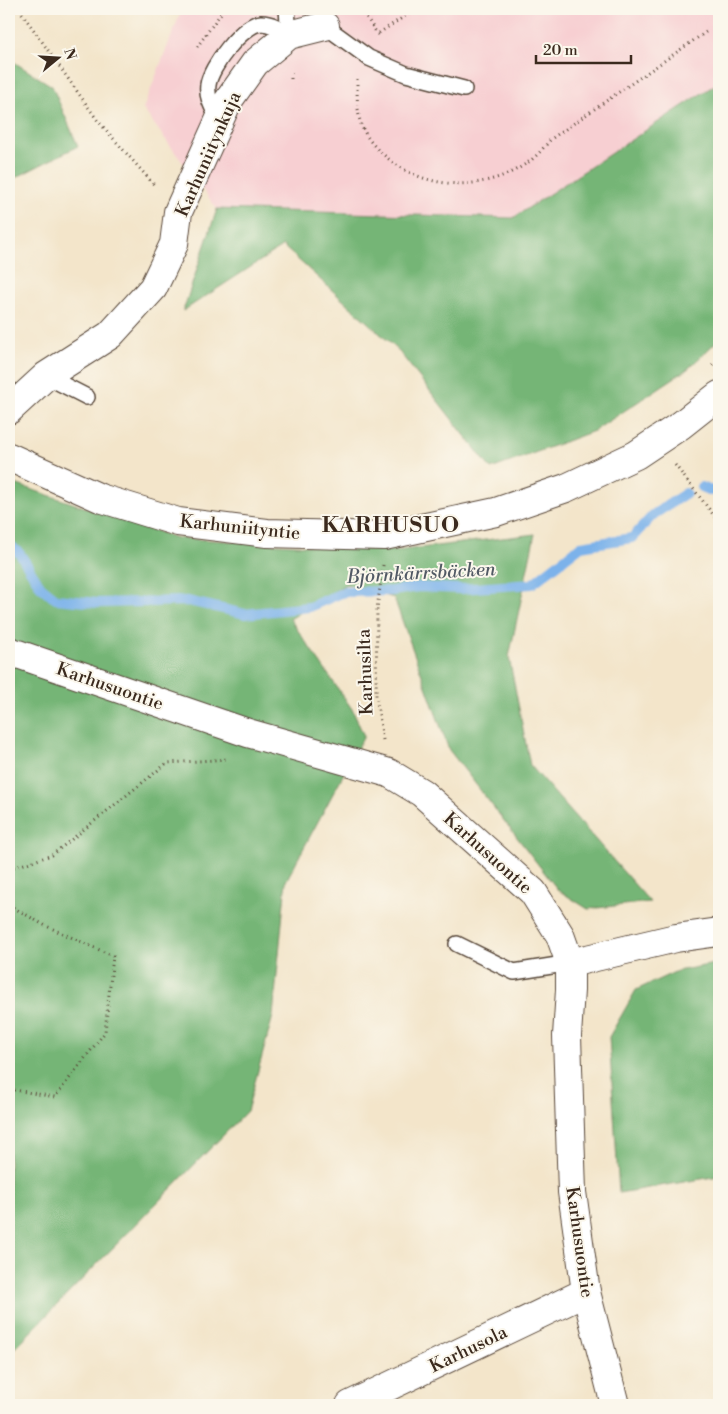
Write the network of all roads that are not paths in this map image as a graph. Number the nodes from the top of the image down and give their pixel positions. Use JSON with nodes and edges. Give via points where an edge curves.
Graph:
{"nodes":[{"id":1,"x":288,"y":22,"type":"edge"},
{"id":2,"x":326,"y":26,"type":"joint"},
{"id":3,"x":464,"y":89,"type":"dead end"},
{"id":4,"x":46,"y":376,"type":"junction"},
{"id":5,"x":719,"y":395,"type":"edge"},
{"id":6,"x":87,"y":397,"type":"dead end"},
{"id":7,"x":9,"y":410,"type":"edge"},
{"id":8,"x":9,"y":457,"type":"edge"},
{"id":9,"x":9,"y":651,"type":"edge"},
{"id":10,"x":719,"y":932,"type":"edge"},
{"id":11,"x":457,"y":944,"type":"dead end"},
{"id":12,"x":570,"y":963,"type":"junction"},
{"id":13,"x":586,"y":1292,"type":"junction"},
{"id":14,"x":350,"y":1405,"type":"edge"},
{"id":15,"x":615,"y":1405,"type":"edge"}],
"edges":[{"from":1,"to":2,"type":"street","name":"Karhuniitynkuja"},
{"from":1,"to":4,"type":"street","name":"Karhuniitynkuja","via":[[228,101],[178,212],[174,244],[153,288],[110,335]]},
{"from":2,"to":3,"type":"lane","via":[[369,58],[406,74]]},
{"from":4,"to":6,"type":"lane"},
{"from":4,"to":7,"type":"street","name":"Karhuniitynkuja"},
{"from":5,"to":8,"type":"street","name":"Karhuniityntie","via":[[636,455],[566,488],[496,512],[384,536],[267,533],[178,522],[100,498]]},
{"from":9,"to":12,"type":"street","name":"Karhusuontie","via":[[248,733],[389,773],[422,793],[533,892],[560,935]]},
{"from":10,"to":12,"type":"street","via":[[676,938]]},
{"from":11,"to":12,"type":"lane","via":[[514,972]]},
{"from":12,"to":13,"type":"street","name":"Karhusuontie","via":[[566,1036],[572,1192]]},
{"from":13,"to":14,"type":"street","name":"Karhusola"},
{"from":13,"to":15,"type":"street","name":"Karhusuontie"}]}
